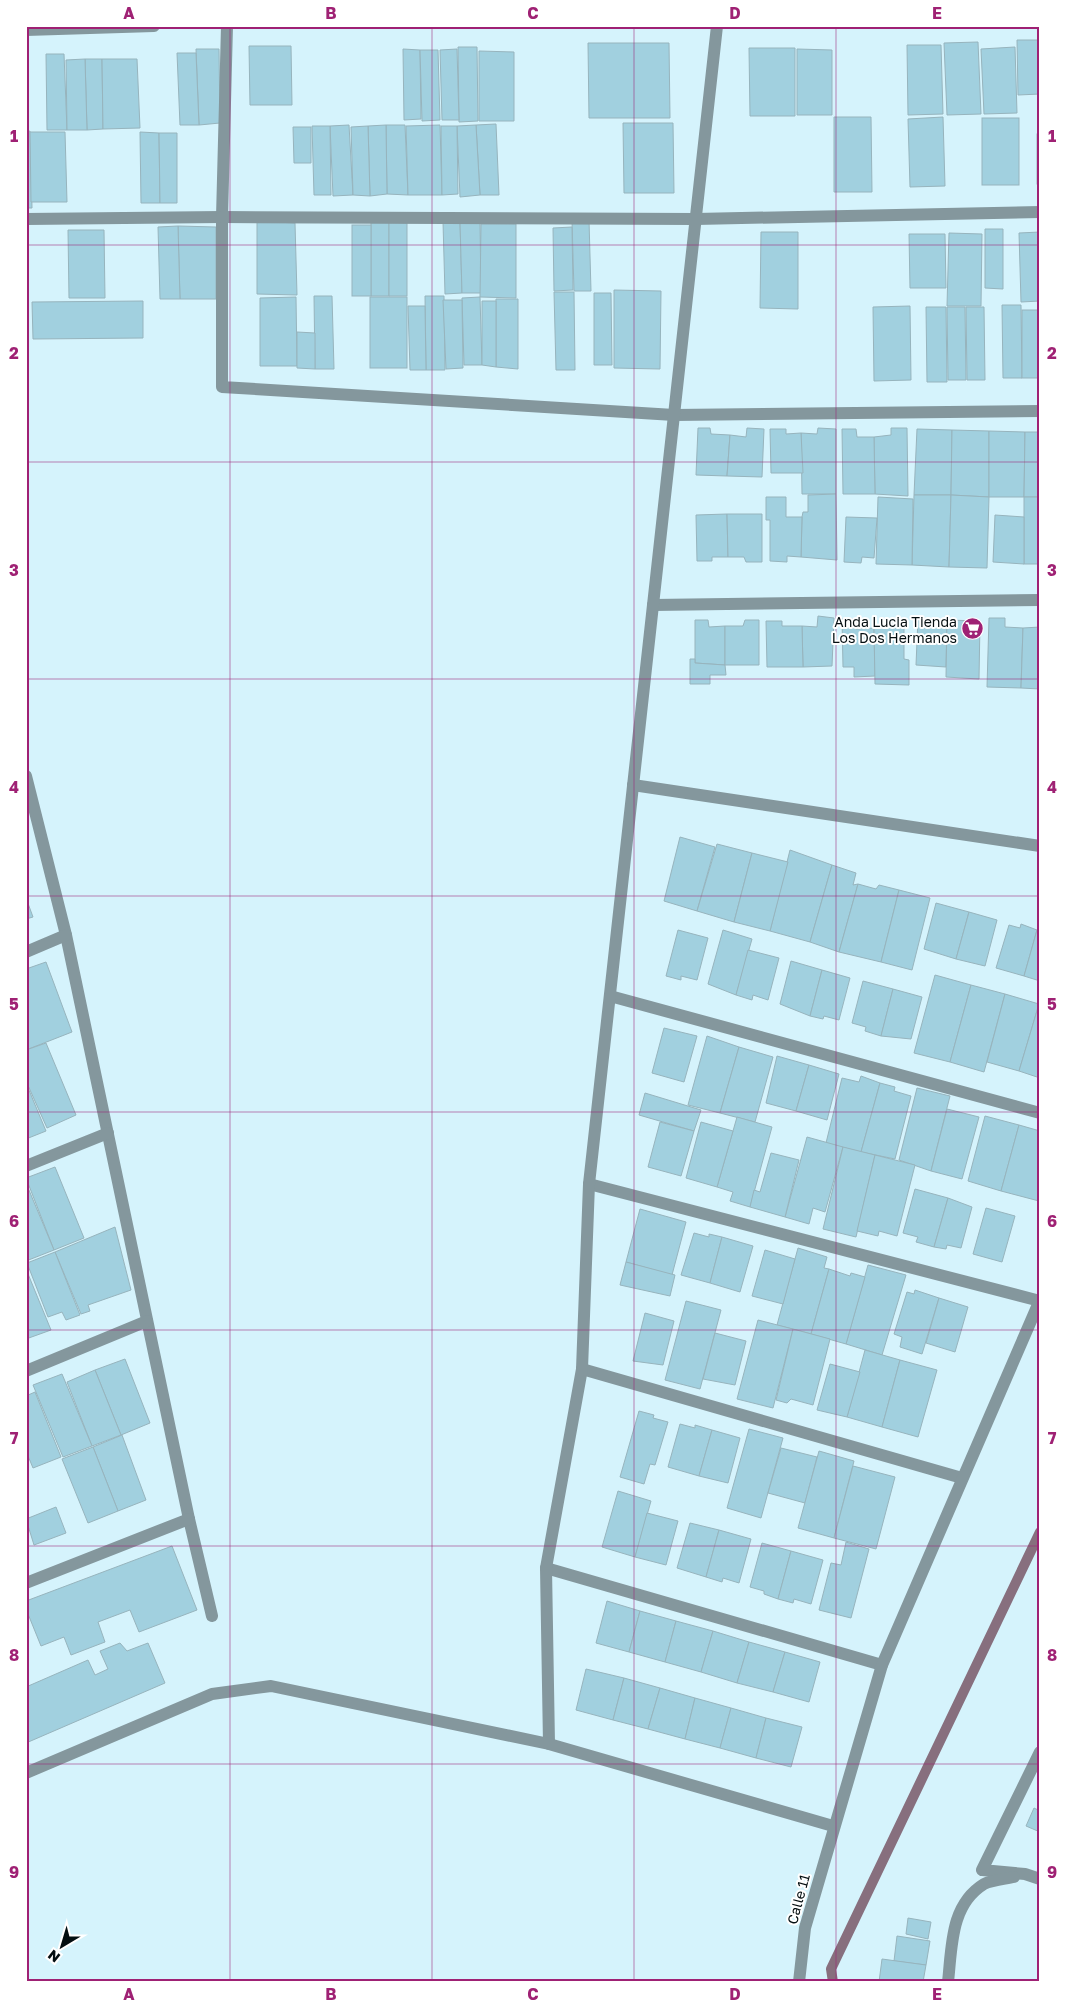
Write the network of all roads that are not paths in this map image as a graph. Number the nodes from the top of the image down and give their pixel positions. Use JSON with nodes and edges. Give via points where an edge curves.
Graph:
{"nodes":[{"id":1,"x":154,"y":26,"type":"edge"},
{"id":2,"x":227,"y":26,"type":"edge"},
{"id":3,"x":717,"y":26,"type":"edge"},
{"id":4,"x":26,"y":30,"type":"edge"},
{"id":5,"x":1040,"y":212,"type":"edge"},
{"id":6,"x":222,"y":217,"type":"junction"},
{"id":7,"x":26,"y":219,"type":"edge"},
{"id":8,"x":696,"y":219,"type":"junction"},
{"id":9,"x":1040,"y":411,"type":"edge"},
{"id":10,"x":674,"y":415,"type":"junction"},
{"id":11,"x":1040,"y":600,"type":"edge"},
{"id":12,"x":653,"y":605,"type":"junction"},
{"id":13,"x":26,"y":776,"type":"edge"},
{"id":14,"x":633,"y":785,"type":"junction"},
{"id":15,"x":1040,"y":846,"type":"edge"},
{"id":16,"x":66,"y":935,"type":"junction"},
{"id":17,"x":26,"y":952,"type":"edge"},
{"id":18,"x":610,"y":996,"type":"junction"},
{"id":19,"x":1040,"y":1113,"type":"edge"},
{"id":20,"x":108,"y":1133,"type":"junction"},
{"id":21,"x":26,"y":1166,"type":"edge"},
{"id":22,"x":589,"y":1184,"type":"junction"},
{"id":23,"x":1040,"y":1301,"type":"edge"},
{"id":24,"x":148,"y":1320,"type":"junction"},
{"id":25,"x":582,"y":1369,"type":"junction"},
{"id":26,"x":26,"y":1371,"type":"edge"},
{"id":27,"x":962,"y":1478,"type":"junction"},
{"id":28,"x":189,"y":1519,"type":"junction"},
{"id":29,"x":546,"y":1568,"type":"junction"},
{"id":30,"x":26,"y":1583,"type":"edge"},
{"id":31,"x":212,"y":1616,"type":"dead end"},
{"id":32,"x":882,"y":1665,"type":"junction"},
{"id":33,"x":550,"y":1744,"type":"junction"},
{"id":34,"x":1040,"y":1752,"type":"edge"},
{"id":35,"x":26,"y":1773,"type":"edge"},
{"id":36,"x":833,"y":1826,"type":"junction"},
{"id":37,"x":1025,"y":1874,"type":"junction"},
{"id":38,"x":1040,"y":1879,"type":"edge"},
{"id":39,"x":799,"y":1982,"type":"edge"},
{"id":40,"x":948,"y":1982,"type":"edge"}],
"edges":[{"from":1,"to":4,"type":"street"},
{"from":2,"to":6,"type":"street"},
{"from":3,"to":8,"type":"street"},
{"from":5,"to":8,"type":"street"},
{"from":6,"to":7,"type":"street"},
{"from":6,"to":8,"type":"street"},
{"from":6,"to":10,"type":"street","via":[[222,387]]},
{"from":8,"to":10,"type":"street"},
{"from":9,"to":10,"type":"street"},
{"from":10,"to":12,"type":"street"},
{"from":11,"to":12,"type":"street"},
{"from":12,"to":14,"type":"street"},
{"from":13,"to":16,"type":"street"},
{"from":14,"to":15,"type":"street"},
{"from":14,"to":18,"type":"street"},
{"from":16,"to":17,"type":"street"},
{"from":16,"to":20,"type":"street"},
{"from":18,"to":19,"type":"street"},
{"from":18,"to":22,"type":"street"},
{"from":20,"to":21,"type":"street"},
{"from":20,"to":24,"type":"street"},
{"from":22,"to":23,"type":"street"},
{"from":22,"to":25,"type":"street"},
{"from":23,"to":27,"type":"street","name":"Calle 11"},
{"from":24,"to":26,"type":"street"},
{"from":24,"to":28,"type":"street"},
{"from":25,"to":27,"type":"street"},
{"from":25,"to":29,"type":"street"},
{"from":27,"to":32,"type":"street","name":"Calle 11"},
{"from":28,"to":30,"type":"street"},
{"from":28,"to":31,"type":"street"},
{"from":29,"to":32,"type":"street"},
{"from":29,"to":33,"type":"street"},
{"from":32,"to":36,"type":"street","name":"Calle 11"},
{"from":33,"to":35,"type":"street","via":[[271,1686],[212,1694]]},
{"from":33,"to":36,"type":"street"},
{"from":34,"to":37,"type":"street","via":[[982,1870]]},
{"from":36,"to":39,"type":"street","name":"Calle 11","via":[[805,1928]]},
{"from":37,"to":38,"type":"street"},
{"from":37,"to":40,"type":"street","via":[[985,1884],[955,1918]]}]}
